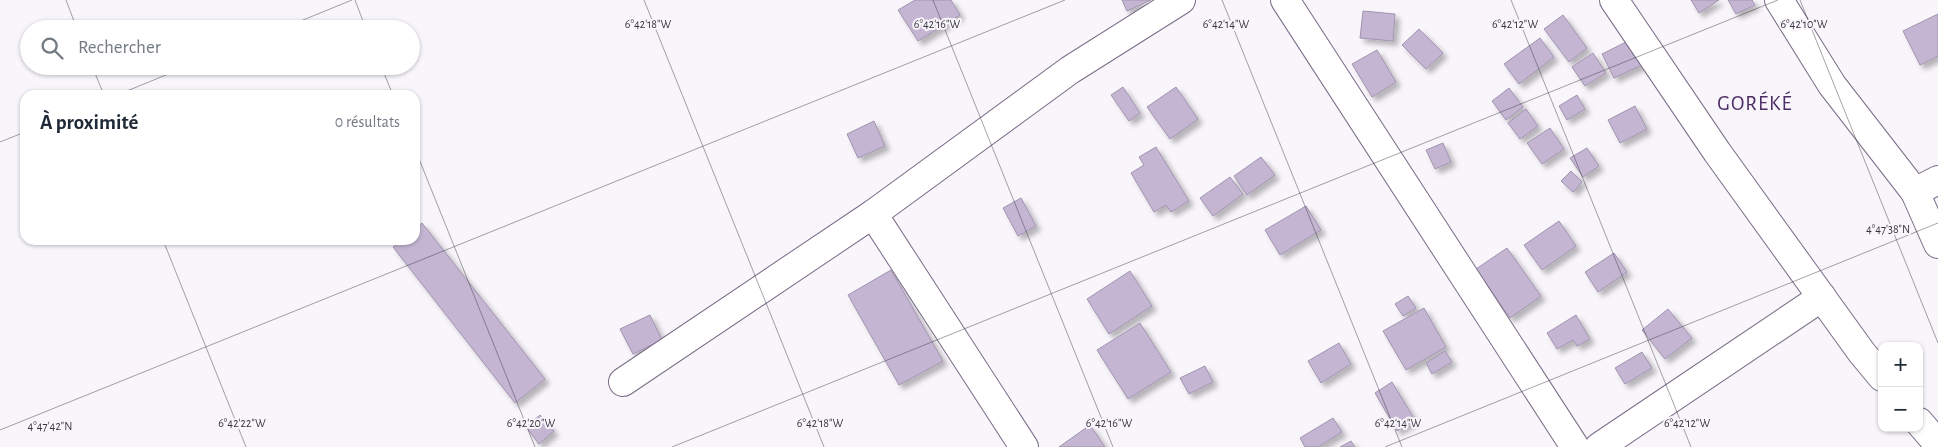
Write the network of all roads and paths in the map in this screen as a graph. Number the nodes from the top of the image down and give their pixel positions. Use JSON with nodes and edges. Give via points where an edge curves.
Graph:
{"nodes":[{"id":1,"x":1181,"y":0,"type":"edge"},
{"id":2,"x":1285,"y":0,"type":"edge"},
{"id":3,"x":1614,"y":0,"type":"edge"},
{"id":4,"x":1788,"y":3,"type":"edge"},
{"id":5,"x":1926,"y":186,"type":"edge"},
{"id":6,"x":873,"y":214,"type":"junction"},
{"id":7,"x":1938,"y":244,"type":"edge"},
{"id":8,"x":1822,"y":297,"type":"junction"},
{"id":9,"x":1878,"y":372,"type":"edge"},
{"id":10,"x":623,"y":382,"type":"dead end"},
{"id":11,"x":1923,"y":427,"type":"edge"},
{"id":12,"x":1938,"y":444,"type":"edge"},
{"id":13,"x":1024,"y":447,"type":"edge"},
{"id":14,"x":1575,"y":447,"type":"edge"},
{"id":15,"x":1599,"y":447,"type":"edge"}],
"edges":[{"from":1,"to":6,"type":"street","via":[[1070,70]]},
{"from":2,"to":14,"type":"street"},
{"from":3,"to":8,"type":"street","via":[[1717,152]]},
{"from":4,"to":5,"type":"street","via":[[1832,85]]},
{"from":5,"to":7,"type":"street"},
{"from":6,"to":10,"type":"street"},
{"from":6,"to":13,"type":"street"},
{"from":8,"to":9,"type":"street"},
{"from":8,"to":15,"type":"street"},
{"from":11,"to":12,"type":"street"}]}
